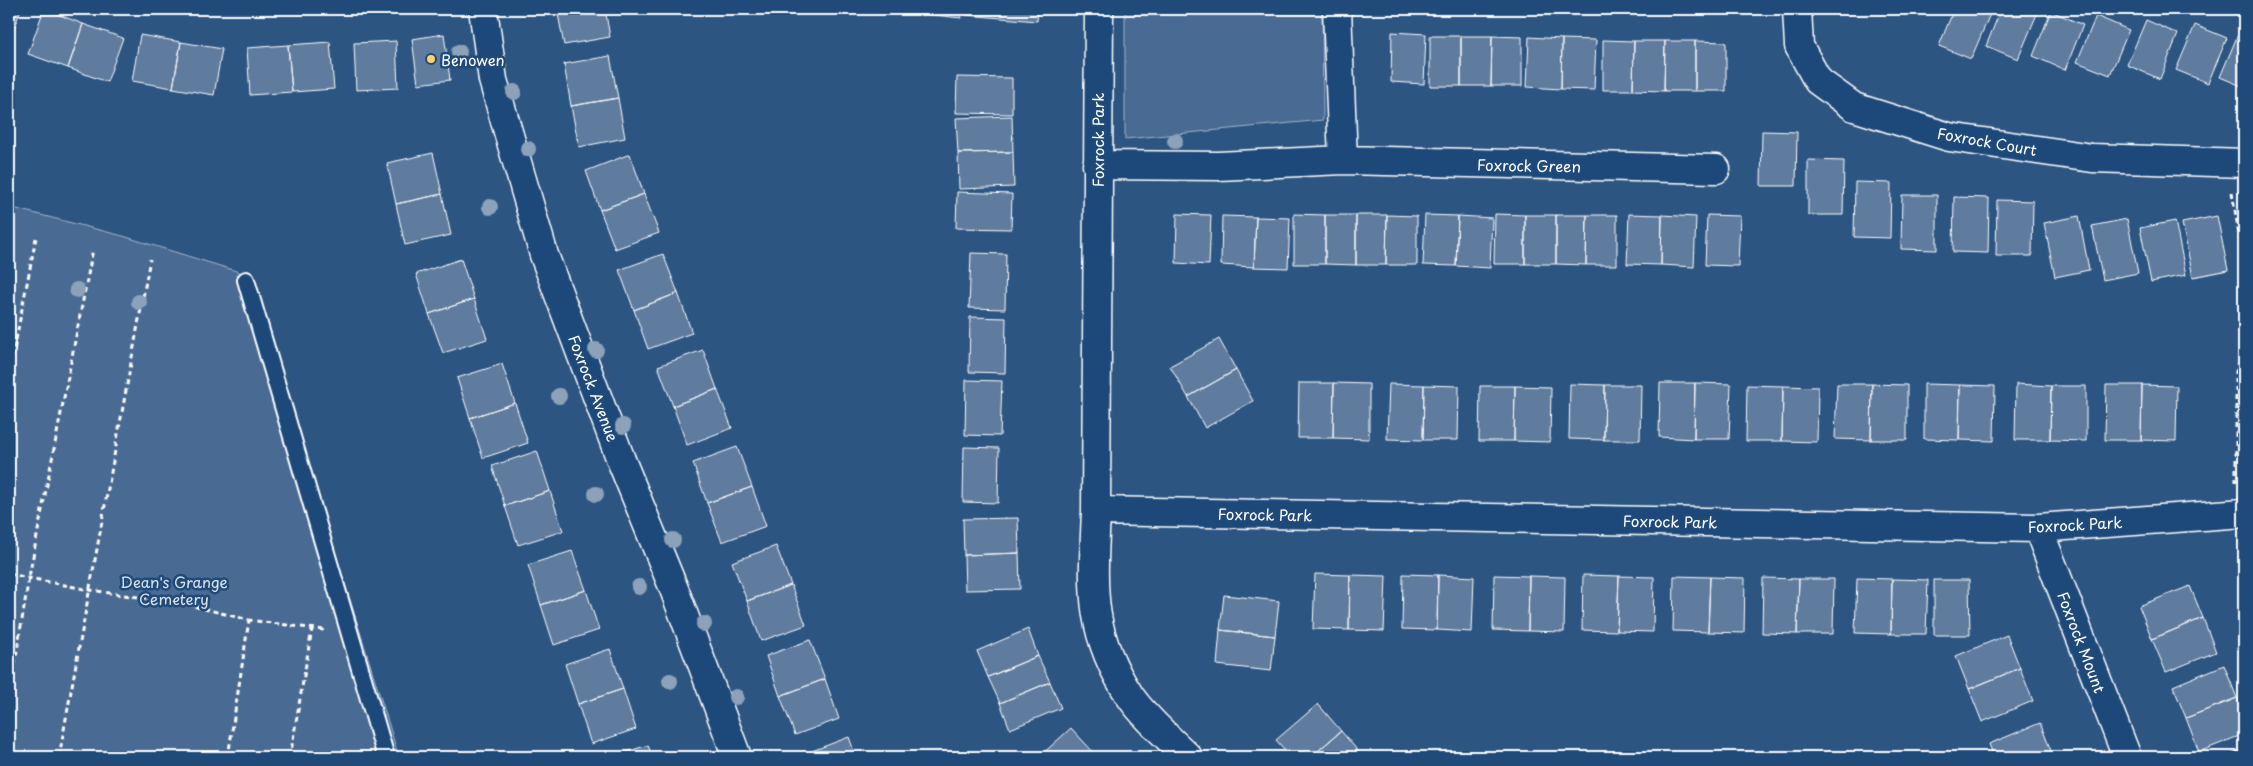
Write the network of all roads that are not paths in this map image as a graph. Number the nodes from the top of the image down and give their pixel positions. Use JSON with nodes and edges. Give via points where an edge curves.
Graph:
{"nodes":[{"id":1,"x":483,"y":9,"type":"edge"},
{"id":2,"x":1099,"y":9,"type":"edge"},
{"id":3,"x":1337,"y":9,"type":"edge"},
{"id":4,"x":1797,"y":9,"type":"edge"},
{"id":5,"x":1343,"y":160,"type":"junction"},
{"id":6,"x":2236,"y":164,"type":"edge"},
{"id":7,"x":1097,"y":165,"type":"junction"},
{"id":8,"x":1716,"y":169,"type":"dead end"},
{"id":9,"x":246,"y":280,"type":"dead end"},
{"id":10,"x":1096,"y":511,"type":"junction"},
{"id":11,"x":2240,"y":513,"type":"edge"},
{"id":12,"x":2038,"y":528,"type":"junction"},
{"id":13,"x":386,"y":757,"type":"edge"},
{"id":14,"x":737,"y":757,"type":"edge"},
{"id":15,"x":1188,"y":757,"type":"edge"},
{"id":16,"x":2127,"y":757,"type":"edge"}],
"edges":[{"from":1,"to":14,"type":"street","name":"Foxrock Avenue","via":[[493,80],[544,255]]},
{"from":2,"to":7,"type":"street","name":"Foxrock Park"},
{"from":3,"to":5,"type":"street"},
{"from":4,"to":6,"type":"street","name":"Foxrock Court","via":[[1800,46],[1818,81],[1854,107],[1959,138],[2092,158]]},
{"from":5,"to":7,"type":"street","name":"Foxrock Green","via":[[1218,166]]},
{"from":5,"to":8,"type":"street","name":"Foxrock Green"},
{"from":7,"to":10,"type":"street","name":"Foxrock Park"},
{"from":9,"to":13,"type":"lane"},
{"from":10,"to":12,"type":"street","name":"Foxrock Park"},
{"from":10,"to":15,"type":"street","name":"Foxrock Park","via":[[1093,592],[1102,643],[1131,697]]},
{"from":11,"to":12,"type":"street","name":"Foxrock Park"},
{"from":12,"to":16,"type":"street","name":"Foxrock Mount"}]}
